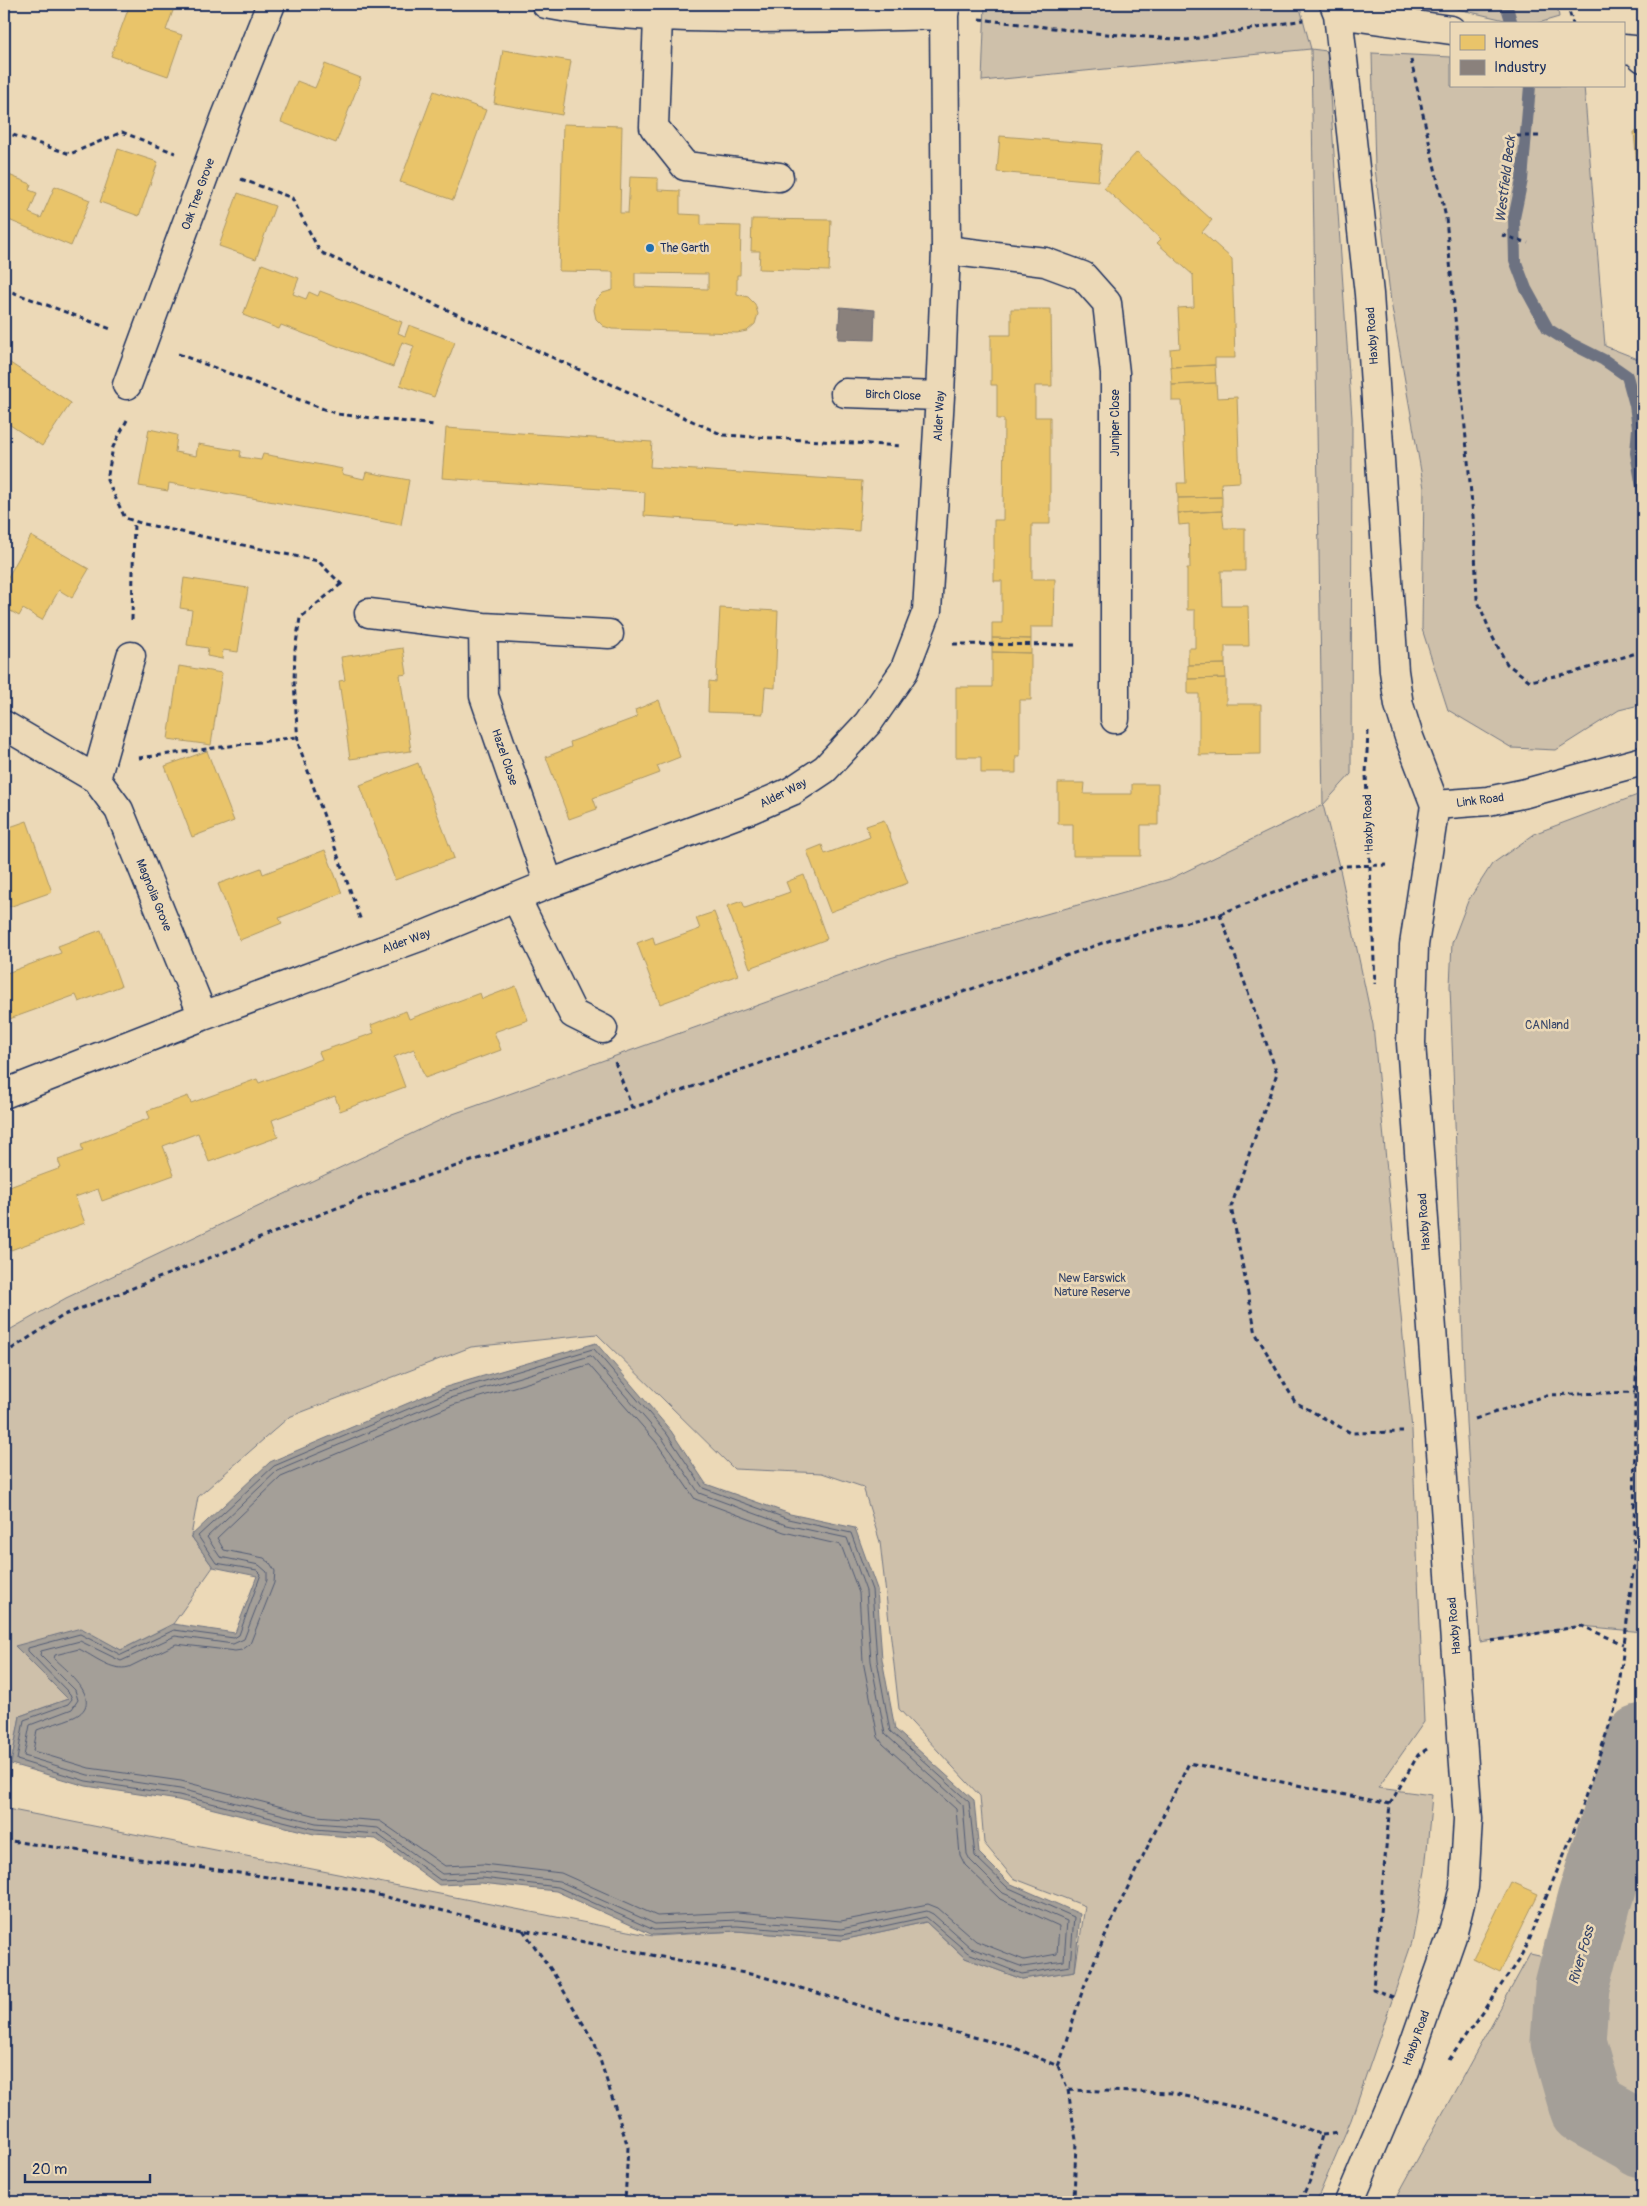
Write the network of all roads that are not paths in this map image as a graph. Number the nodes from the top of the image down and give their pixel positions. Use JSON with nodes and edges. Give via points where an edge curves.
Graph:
{"nodes":[{"id":1,"x":271,"y":4,"type":"edge"},
{"id":2,"x":546,"y":4,"type":"edge"},
{"id":3,"x":1336,"y":9,"type":"edge"},
{"id":4,"x":945,"y":10,"type":"edge"},
{"id":5,"x":658,"y":17,"type":"junction"},
{"id":6,"x":1450,"y":30,"type":"edge"},
{"id":7,"x":1624,"y":49,"type":"edge"},
{"id":8,"x":1643,"y":58,"type":"edge"},
{"id":9,"x":779,"y":177,"type":"dead end"},
{"id":10,"x":946,"y":250,"type":"junction"},
{"id":11,"x":127,"y":385,"type":"road end"},
{"id":12,"x":845,"y":393,"type":"dead end"},
{"id":13,"x":940,"y":396,"type":"junction"},
{"id":14,"x":369,"y":613,"type":"road end"},
{"id":15,"x":483,"y":627,"type":"junction"},
{"id":16,"x":609,"y":634,"type":"dead end"},
{"id":17,"x":131,"y":656,"type":"road end"},
{"id":18,"x":1115,"y":719,"type":"dead end"},
{"id":19,"x":4,"y":725,"type":"edge"},
{"id":20,"x":1643,"y":761,"type":"edge"},
{"id":21,"x":99,"y":768,"type":"junction"},
{"id":22,"x":1435,"y":805,"type":"junction"},
{"id":23,"x":549,"y":884,"type":"junction"},
{"id":24,"x":516,"y":898,"type":"junction"},
{"id":25,"x":203,"y":1016,"type":"junction"},
{"id":26,"x":603,"y":1029,"type":"road end"},
{"id":27,"x":4,"y":1094,"type":"edge"},
{"id":28,"x":1349,"y":2202,"type":"edge"}],
"edges":[{"from":1,"to":11,"type":"street","name":"Oak Tree Grove"},
{"from":2,"to":5,"type":"street"},
{"from":3,"to":6,"type":"street"},
{"from":3,"to":22,"type":"street","name":"Haxby Road","via":[[1369,294],[1394,671],[1399,705]]},
{"from":4,"to":5,"type":"street","via":[[856,18]]},
{"from":4,"to":10,"type":"street","name":"Alder Way"},
{"from":5,"to":9,"type":"street","via":[[654,127],[684,166]]},
{"from":7,"to":8,"type":"street","via":[[1634,50]]},
{"from":10,"to":13,"type":"street","name":"Alder Way"},
{"from":10,"to":18,"type":"street","name":"Juniper Close","via":[[1044,262],[1083,276],[1107,303],[1115,373]]},
{"from":12,"to":13,"type":"street","name":"Birch Close"},
{"from":13,"to":23,"type":"street","name":"Alder Way","via":[[927,612],[904,671],[868,723],[825,769],[792,791]]},
{"from":14,"to":15,"type":"street"},
{"from":15,"to":16,"type":"street"},
{"from":15,"to":23,"type":"street","name":"Hazel Close","via":[[484,696]]},
{"from":17,"to":21,"type":"street"},
{"from":19,"to":21,"type":"street","name":"Magnolia Grove"},
{"from":20,"to":22,"type":"street","name":"Link Road","via":[[1526,793],[1488,801]]},
{"from":21,"to":25,"type":"street","name":"Magnolia Grove"},
{"from":22,"to":28,"type":"street","name":"Haxby Road","via":[[1414,945],[1411,1030],[1468,1819],[1464,1887],[1452,1936],[1405,2070]]},
{"from":23,"to":24,"type":"street","name":"Alder Way"},
{"from":24,"to":25,"type":"street","name":"Alder Way"},
{"from":24,"to":26,"type":"street","via":[[573,1014]]},
{"from":25,"to":27,"type":"street","name":"Alder Way"}]}
